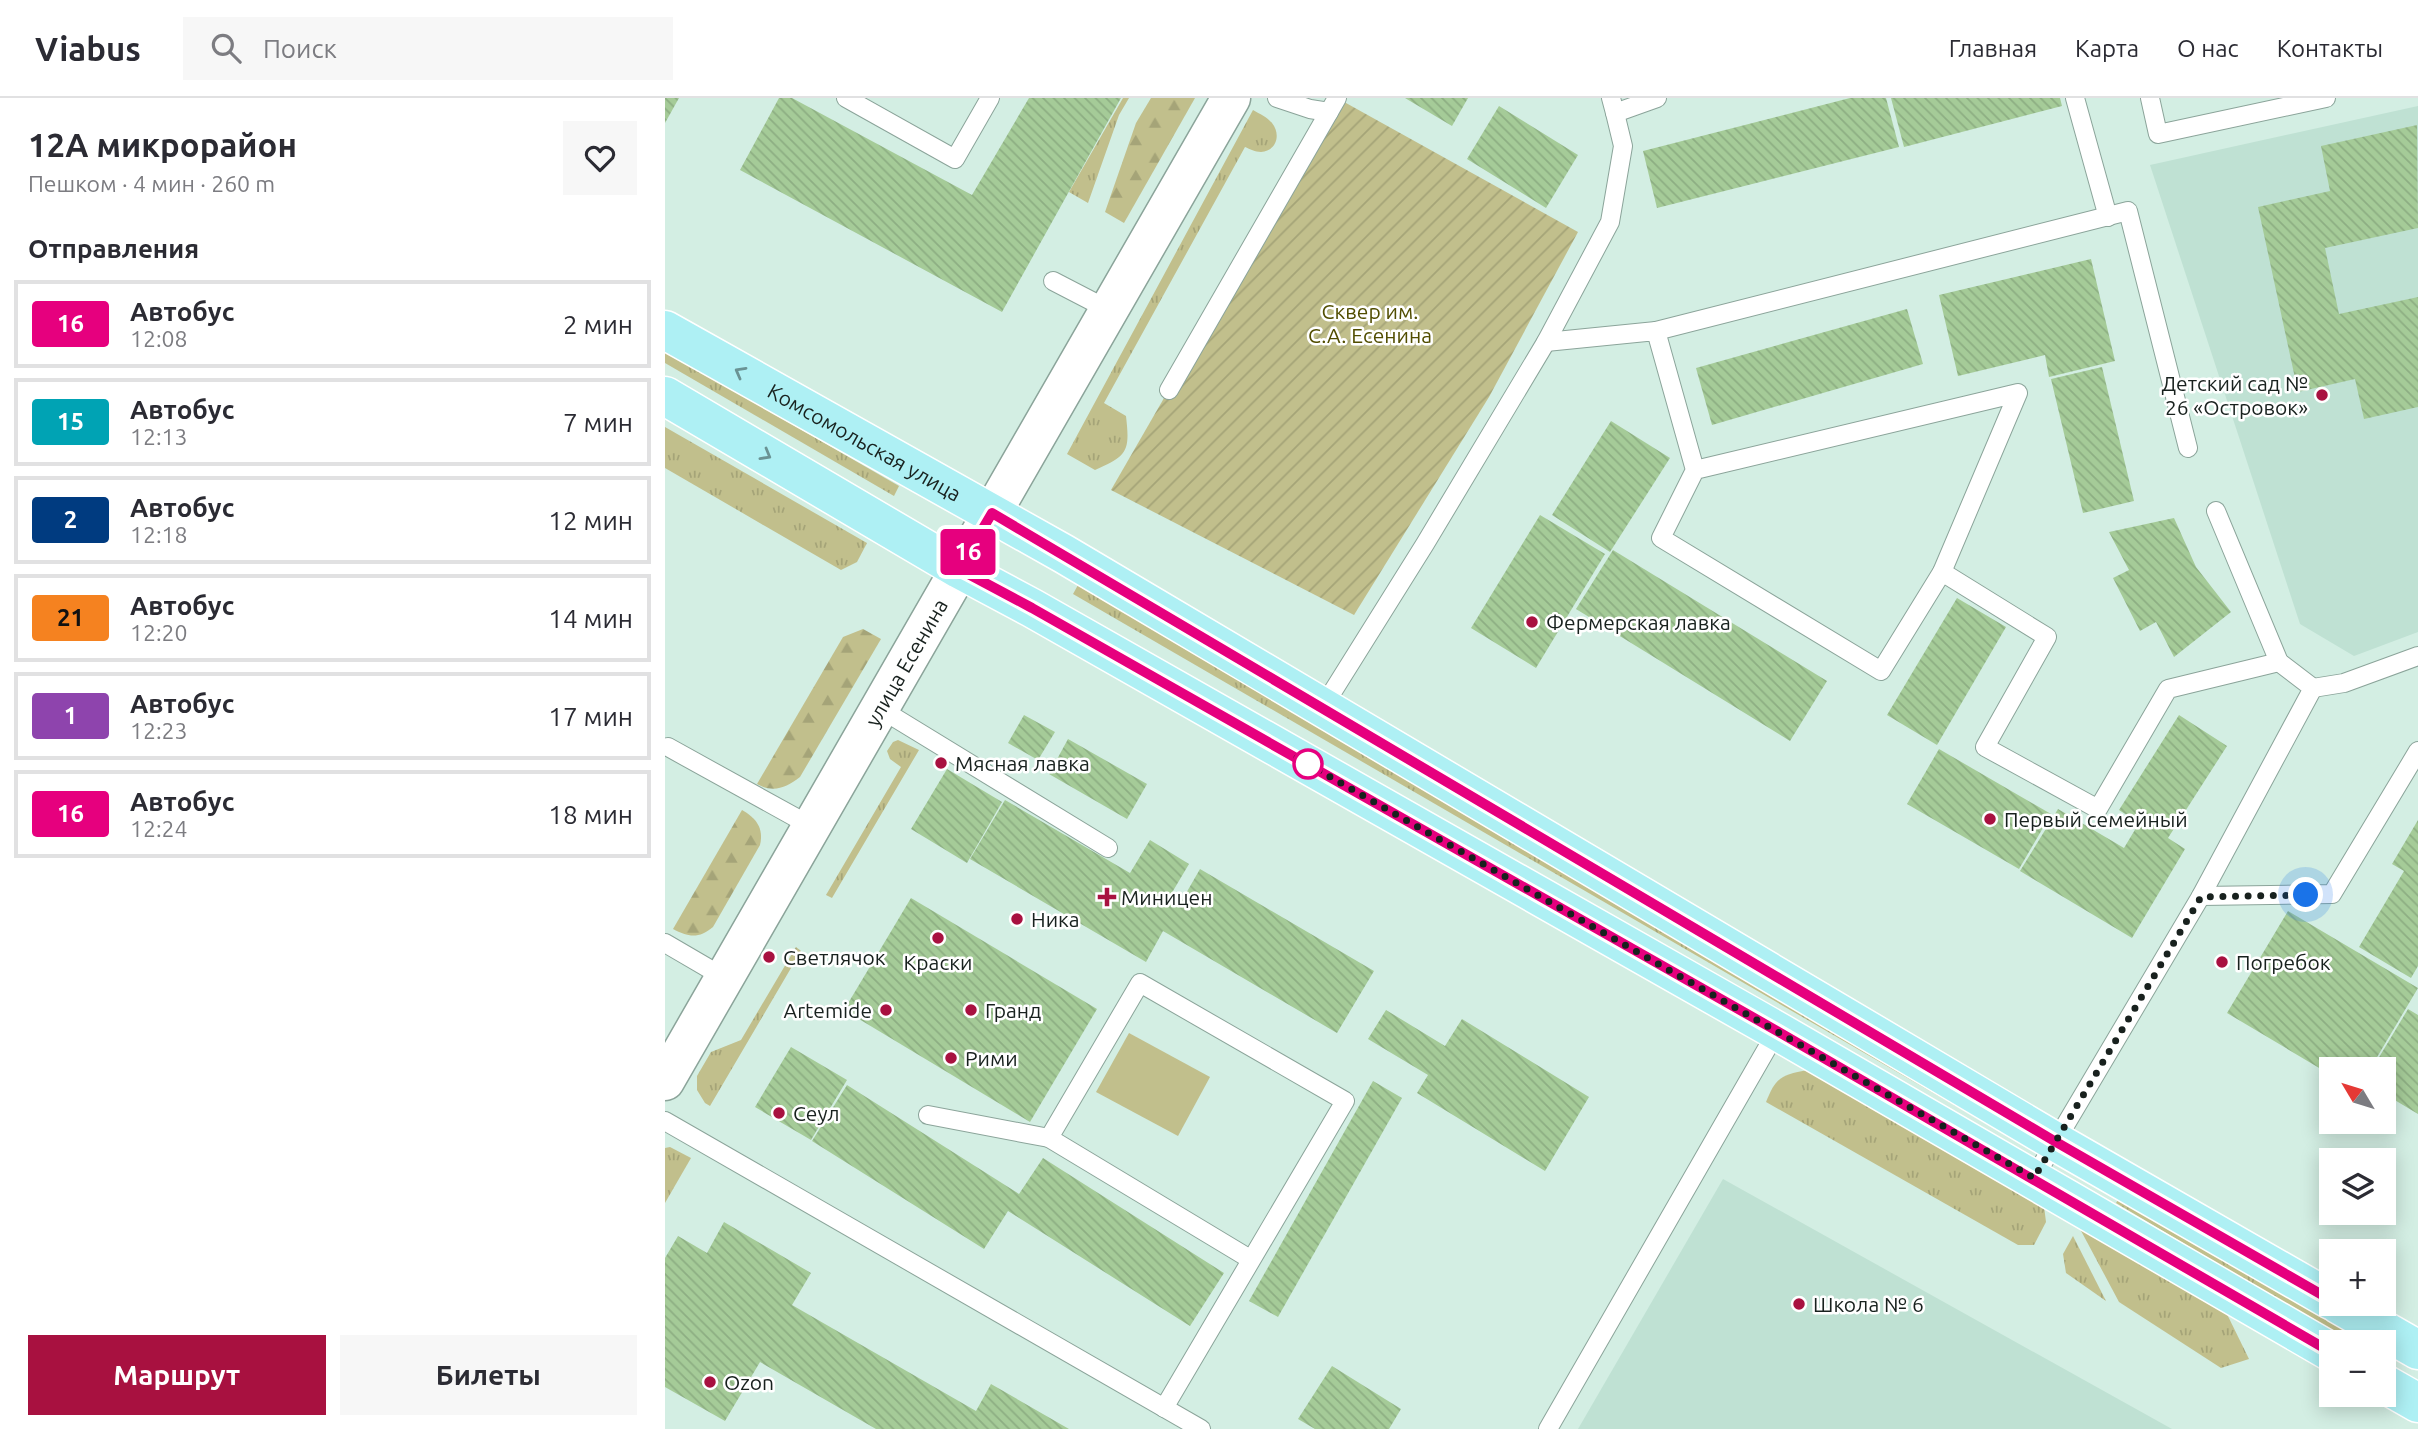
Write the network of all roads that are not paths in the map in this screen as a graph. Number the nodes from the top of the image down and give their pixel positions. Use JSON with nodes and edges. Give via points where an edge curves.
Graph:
{"nodes":[{"id":1,"x":846,"y":98,"type":"edge"},
{"id":2,"x":990,"y":98,"type":"edge"},
{"id":3,"x":1231,"y":98,"type":"edge"},
{"id":4,"x":1277,"y":98,"type":"edge"},
{"id":5,"x":1657,"y":98,"type":"edge"},
{"id":6,"x":2075,"y":98,"type":"edge"},
{"id":7,"x":2150,"y":98,"type":"edge"},
{"id":8,"x":2326,"y":98,"type":"edge"},
{"id":9,"x":1333,"y":105,"type":"edge"},
{"id":10,"x":1613,"y":106,"type":"edge"},
{"id":11,"x":2108,"y":217,"type":"junction"},
{"id":12,"x":1053,"y":281,"type":"dead end"},
{"id":13,"x":1109,"y":310,"type":"junction"},
{"id":14,"x":665,"y":330,"type":"edge"},
{"id":15,"x":1656,"y":331,"type":"junction"},
{"id":16,"x":1546,"y":342,"type":"junction"},
{"id":17,"x":1169,"y":390,"type":"dead end"},
{"id":18,"x":665,"y":396,"type":"edge"},
{"id":19,"x":2188,"y":447,"type":"dead end"},
{"id":20,"x":1695,"y":470,"type":"junction"},
{"id":21,"x":2216,"y":510,"type":"dead end"},
{"id":22,"x":992,"y":513,"type":"junction"},
{"id":23,"x":959,"y":569,"type":"junction"},
{"id":24,"x":1943,"y":572,"type":"junction"},
{"id":25,"x":2418,"y":656,"type":"edge"},
{"id":26,"x":2279,"y":662,"type":"junction"},
{"id":27,"x":2313,"y":688,"type":"junction"},
{"id":28,"x":1323,"y":707,"type":"junction"},
{"id":29,"x":879,"y":708,"type":"junction"},
{"id":30,"x":668,"y":747,"type":"dead end"},
{"id":31,"x":2418,"y":751,"type":"edge"},
{"id":32,"x":811,"y":827,"type":"junction"},
{"id":33,"x":1108,"y":848,"type":"dead end"},
{"id":34,"x":2201,"y":897,"type":"junction"},
{"id":35,"x":665,"y":943,"type":"edge"},
{"id":36,"x":725,"y":978,"type":"junction"},
{"id":37,"x":1777,"y":1031,"type":"junction"},
{"id":38,"x":665,"y":1081,"type":"edge"},
{"id":39,"x":928,"y":1115,"type":"dead end"},
{"id":40,"x":665,"y":1121,"type":"edge"},
{"id":41,"x":1049,"y":1138,"type":"junction"},
{"id":42,"x":2056,"y":1142,"type":"junction"},
{"id":43,"x":2034,"y":1178,"type":"junction"},
{"id":44,"x":1250,"y":1259,"type":"junction"},
{"id":45,"x":2319,"y":1293,"type":"edge"},
{"id":46,"x":2359,"y":1316,"type":"edge"},
{"id":47,"x":2319,"y":1345,"type":"edge"},
{"id":48,"x":2418,"y":1350,"type":"edge"},
{"id":49,"x":2396,"y":1390,"type":"edge"},
{"id":50,"x":2418,"y":1403,"type":"edge"},
{"id":51,"x":1164,"y":1408,"type":"junction"},
{"id":52,"x":1201,"y":1429,"type":"edge"},
{"id":53,"x":1548,"y":1429,"type":"edge"}],
"edges":[{"from":1,"to":2,"type":"lane","via":[[955,159]]},
{"from":3,"to":13,"type":"street","name":"улица Есенина"},
{"from":4,"to":9,"type":"lane","via":[[1310,110]]},
{"from":5,"to":10,"type":"lane"},
{"from":6,"to":11,"type":"lane"},
{"from":7,"to":8,"type":"lane","via":[[2158,134]]},
{"from":9,"to":17,"type":"lane"},
{"from":10,"to":16,"type":"lane","via":[[1623,146],[1610,222]]},
{"from":11,"to":15,"type":"lane"},
{"from":11,"to":19,"type":"lane","via":[[2127,211]]},
{"from":12,"to":13,"type":"lane"},
{"from":13,"to":22,"type":"street","name":"улица Есенина"},
{"from":22,"to":14,"type":"main road","name":"Комсомольская улица","one_way":true},
{"from":15,"to":16,"type":"lane"},
{"from":15,"to":20,"type":"lane"},
{"from":16,"to":28,"type":"lane"},
{"from":18,"to":23,"type":"main road","one_way":true},
{"from":20,"to":24,"type":"lane","via":[[1661,538],[1881,671]]},
{"from":20,"to":24,"type":"lane","via":[[2018,393]]},
{"from":21,"to":26,"type":"lane"},
{"from":22,"to":23,"type":"street","name":"улица Есенина"},
{"from":22,"to":28,"type":"main road","name":"Комсомольская улица"},
{"from":23,"to":29,"type":"street","name":"улица Есенина"},
{"from":23,"to":37,"type":"main road"},
{"from":24,"to":26,"type":"lane","via":[[2047,637],[1985,747],[2098,809],[2168,690]]},
{"from":25,"to":27,"type":"lane","via":[[2344,683]]},
{"from":26,"to":27,"type":"lane"},
{"from":27,"to":34,"type":"lane"},
{"from":28,"to":42,"type":"main road","name":"Комсомольская улица"},
{"from":29,"to":32,"type":"street","name":"улица Есенина"},
{"from":29,"to":33,"type":"lane"},
{"from":30,"to":32,"type":"lane"},
{"from":31,"to":34,"type":"lane","via":[[2332,894]]},
{"from":32,"to":36,"type":"street","name":"улица Есенина"},
{"from":34,"to":42,"type":"lane"},
{"from":35,"to":36,"type":"lane"},
{"from":36,"to":38,"type":"street","name":"улица Есенина"},
{"from":37,"to":43,"type":"main road"},
{"from":37,"to":53,"type":"lane"},
{"from":39,"to":41,"type":"lane"},
{"from":40,"to":51,"type":"lane"},
{"from":41,"to":44,"type":"lane"},
{"from":41,"to":44,"type":"lane","via":[[1140,983],[1345,1101]]},
{"from":42,"to":43,"type":"lane"},
{"from":42,"to":45,"type":"main road","name":"Комсомольская улица"},
{"from":43,"to":47,"type":"main road"},
{"from":44,"to":51,"type":"lane"},
{"from":46,"to":48,"type":"main road"},
{"from":49,"to":50,"type":"main road"},
{"from":51,"to":52,"type":"lane"}]}
